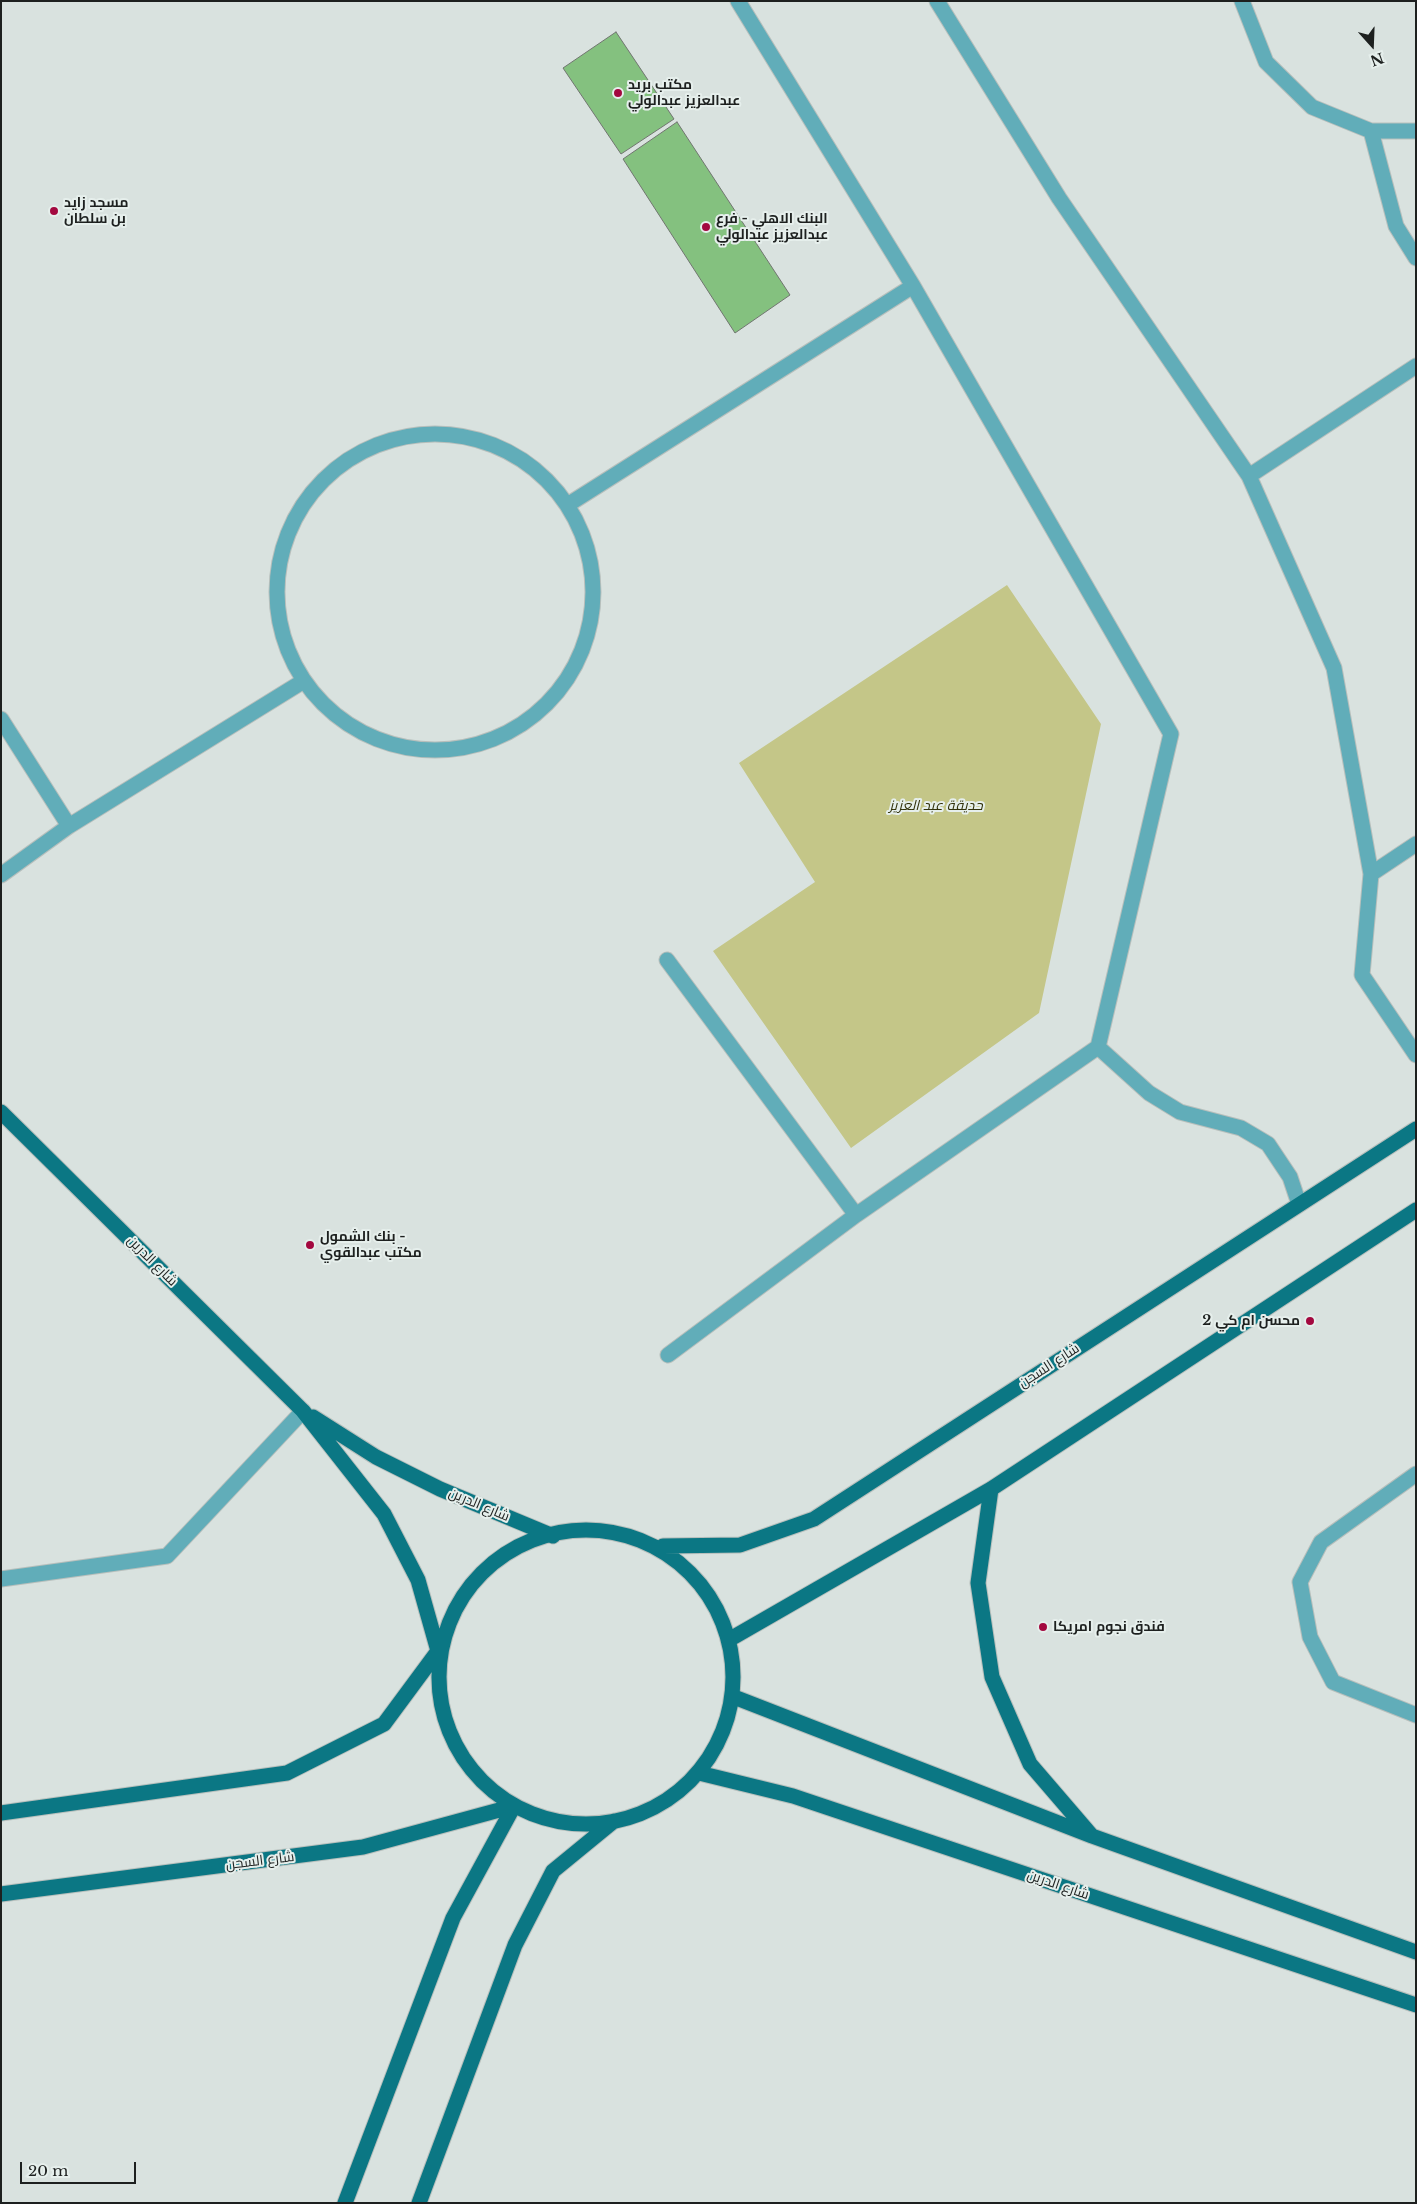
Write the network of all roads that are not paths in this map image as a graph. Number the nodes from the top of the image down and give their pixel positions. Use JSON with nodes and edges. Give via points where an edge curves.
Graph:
{"nodes":[{"id":1,"x":738,"y":1,"type":"edge"},
{"id":2,"x":937,"y":1,"type":"edge"},
{"id":3,"x":1242,"y":1,"type":"edge"},
{"id":4,"x":1371,"y":131,"type":"junction"},
{"id":5,"x":1416,"y":131,"type":"edge"},
{"id":6,"x":1416,"y":258,"type":"edge"},
{"id":7,"x":913,"y":286,"type":"junction"},
{"id":8,"x":1416,"y":366,"type":"edge"},
{"id":9,"x":1249,"y":476,"type":"junction"},
{"id":10,"x":569,"y":504,"type":"junction"},
{"id":11,"x":302,"y":682,"type":"junction"},
{"id":12,"x":1,"y":719,"type":"edge"},
{"id":13,"x":69,"y":826,"type":"junction"},
{"id":14,"x":1416,"y":844,"type":"edge"},
{"id":15,"x":1,"y":874,"type":"edge"},
{"id":16,"x":1371,"y":874,"type":"junction"},
{"id":17,"x":667,"y":960,"type":"dead end"},
{"id":18,"x":1098,"y":1047,"type":"junction"},
{"id":19,"x":1416,"y":1056,"type":"edge"},
{"id":20,"x":1,"y":1112,"type":"edge"},
{"id":21,"x":1416,"y":1129,"type":"edge"},
{"id":22,"x":1299,"y":1204,"type":"junction"},
{"id":23,"x":1416,"y":1210,"type":"edge"},
{"id":24,"x":856,"y":1215,"type":"junction"},
{"id":25,"x":668,"y":1355,"type":"dead end"},
{"id":26,"x":303,"y":1410,"type":"junction"},
{"id":27,"x":1416,"y":1474,"type":"edge"},
{"id":28,"x":991,"y":1489,"type":"junction"},
{"id":29,"x":553,"y":1536,"type":"junction"},
{"id":30,"x":662,"y":1546,"type":"junction"},
{"id":31,"x":1,"y":1580,"type":"edge"},
{"id":32,"x":732,"y":1638,"type":"junction"},
{"id":33,"x":438,"y":1651,"type":"junction"},
{"id":34,"x":734,"y":1697,"type":"junction"},
{"id":35,"x":1416,"y":1714,"type":"edge"},
{"id":36,"x":699,"y":1773,"type":"junction"},
{"id":37,"x":514,"y":1806,"type":"junction"},
{"id":38,"x":1,"y":1814,"type":"edge"},
{"id":39,"x":614,"y":1821,"type":"junction"},
{"id":40,"x":1092,"y":1836,"type":"junction"},
{"id":41,"x":1,"y":1894,"type":"edge"},
{"id":42,"x":1416,"y":1952,"type":"edge"},
{"id":43,"x":1416,"y":2005,"type":"edge"},
{"id":44,"x":345,"y":2203,"type":"edge"},
{"id":45,"x":419,"y":2203,"type":"edge"}],
"edges":[{"from":1,"to":7,"type":"street"},
{"from":2,"to":9,"type":"street","via":[[1059,198]]},
{"from":3,"to":4,"type":"street","via":[[1266,62],[1312,107]]},
{"from":4,"to":5,"type":"street"},
{"from":4,"to":6,"type":"street","via":[[1396,226]]},
{"from":7,"to":10,"type":"street"},
{"from":7,"to":18,"type":"street","via":[[1171,734]]},
{"from":8,"to":9,"type":"street"},
{"from":9,"to":16,"type":"street","via":[[1334,668]]},
{"from":10,"to":11,"type":"street","via":[[592,561],[592,623],[568,681],[524,724],[466,748],[404,748],[346,725]]},
{"from":10,"to":11,"type":"street","via":[[525,459],[467,436],[404,435],[346,459],[302,503],[278,561],[278,624]]},
{"from":11,"to":13,"type":"street"},
{"from":12,"to":13,"type":"street"},
{"from":13,"to":15,"type":"street"},
{"from":14,"to":16,"type":"street"},
{"from":16,"to":19,"type":"street","via":[[1362,975]]},
{"from":17,"to":24,"type":"street"},
{"from":18,"to":22,"type":"street","via":[[1149,1093],[1180,1112],[1241,1128],[1268,1144],[1290,1177]]},
{"from":18,"to":24,"type":"street"},
{"from":20,"to":26,"type":"main road","name":"شارع الدرين"},
{"from":21,"to":22,"type":"main road","name":"شارع السجن"},
{"from":22,"to":30,"type":"main road","name":"شارع السجن","via":[[814,1518],[740,1545]]},
{"from":23,"to":28,"type":"main road"},
{"from":24,"to":25,"type":"street"},
{"from":26,"to":29,"type":"main road","name":"شارع الدرين","via":[[376,1457],[440,1489]]},
{"from":26,"to":31,"type":"street","via":[[167,1556]]},
{"from":26,"to":33,"type":"main road","name":"شارع الدرين","via":[[384,1514],[418,1580]]},
{"from":27,"to":35,"type":"street","via":[[1321,1542],[1300,1582],[1310,1637],[1333,1682]]},
{"from":28,"to":32,"type":"main road"},
{"from":28,"to":40,"type":"main road","via":[[978,1583],[992,1677],[1030,1764]]},
{"from":29,"to":30,"type":"main road","via":[[618,1536]]},
{"from":29,"to":33,"type":"main road","via":[[484,1565],[454,1604]]},
{"from":30,"to":32,"type":"main road","via":[[707,1584]]},
{"from":32,"to":34,"type":"main road"},
{"from":33,"to":37,"type":"main road","via":[[440,1712],[467,1767]]},
{"from":33,"to":38,"type":"main road","via":[[384,1724],[287,1773]]},
{"from":34,"to":36,"type":"main road","via":[[722,1737]]},
{"from":34,"to":40,"type":"main road"},
{"from":36,"to":39,"type":"main road","via":[[660,1804]]},
{"from":36,"to":43,"type":"main road","name":"شارع الدرين","via":[[793,1796]]},
{"from":37,"to":39,"type":"main road","via":[[562,1822]]},
{"from":37,"to":41,"type":"main road","name":"شارع السجن","via":[[363,1847]]},
{"from":37,"to":44,"type":"main road","via":[[453,1918]]},
{"from":39,"to":45,"type":"main road","via":[[553,1871],[515,1945]]},
{"from":40,"to":42,"type":"main road"}]}
